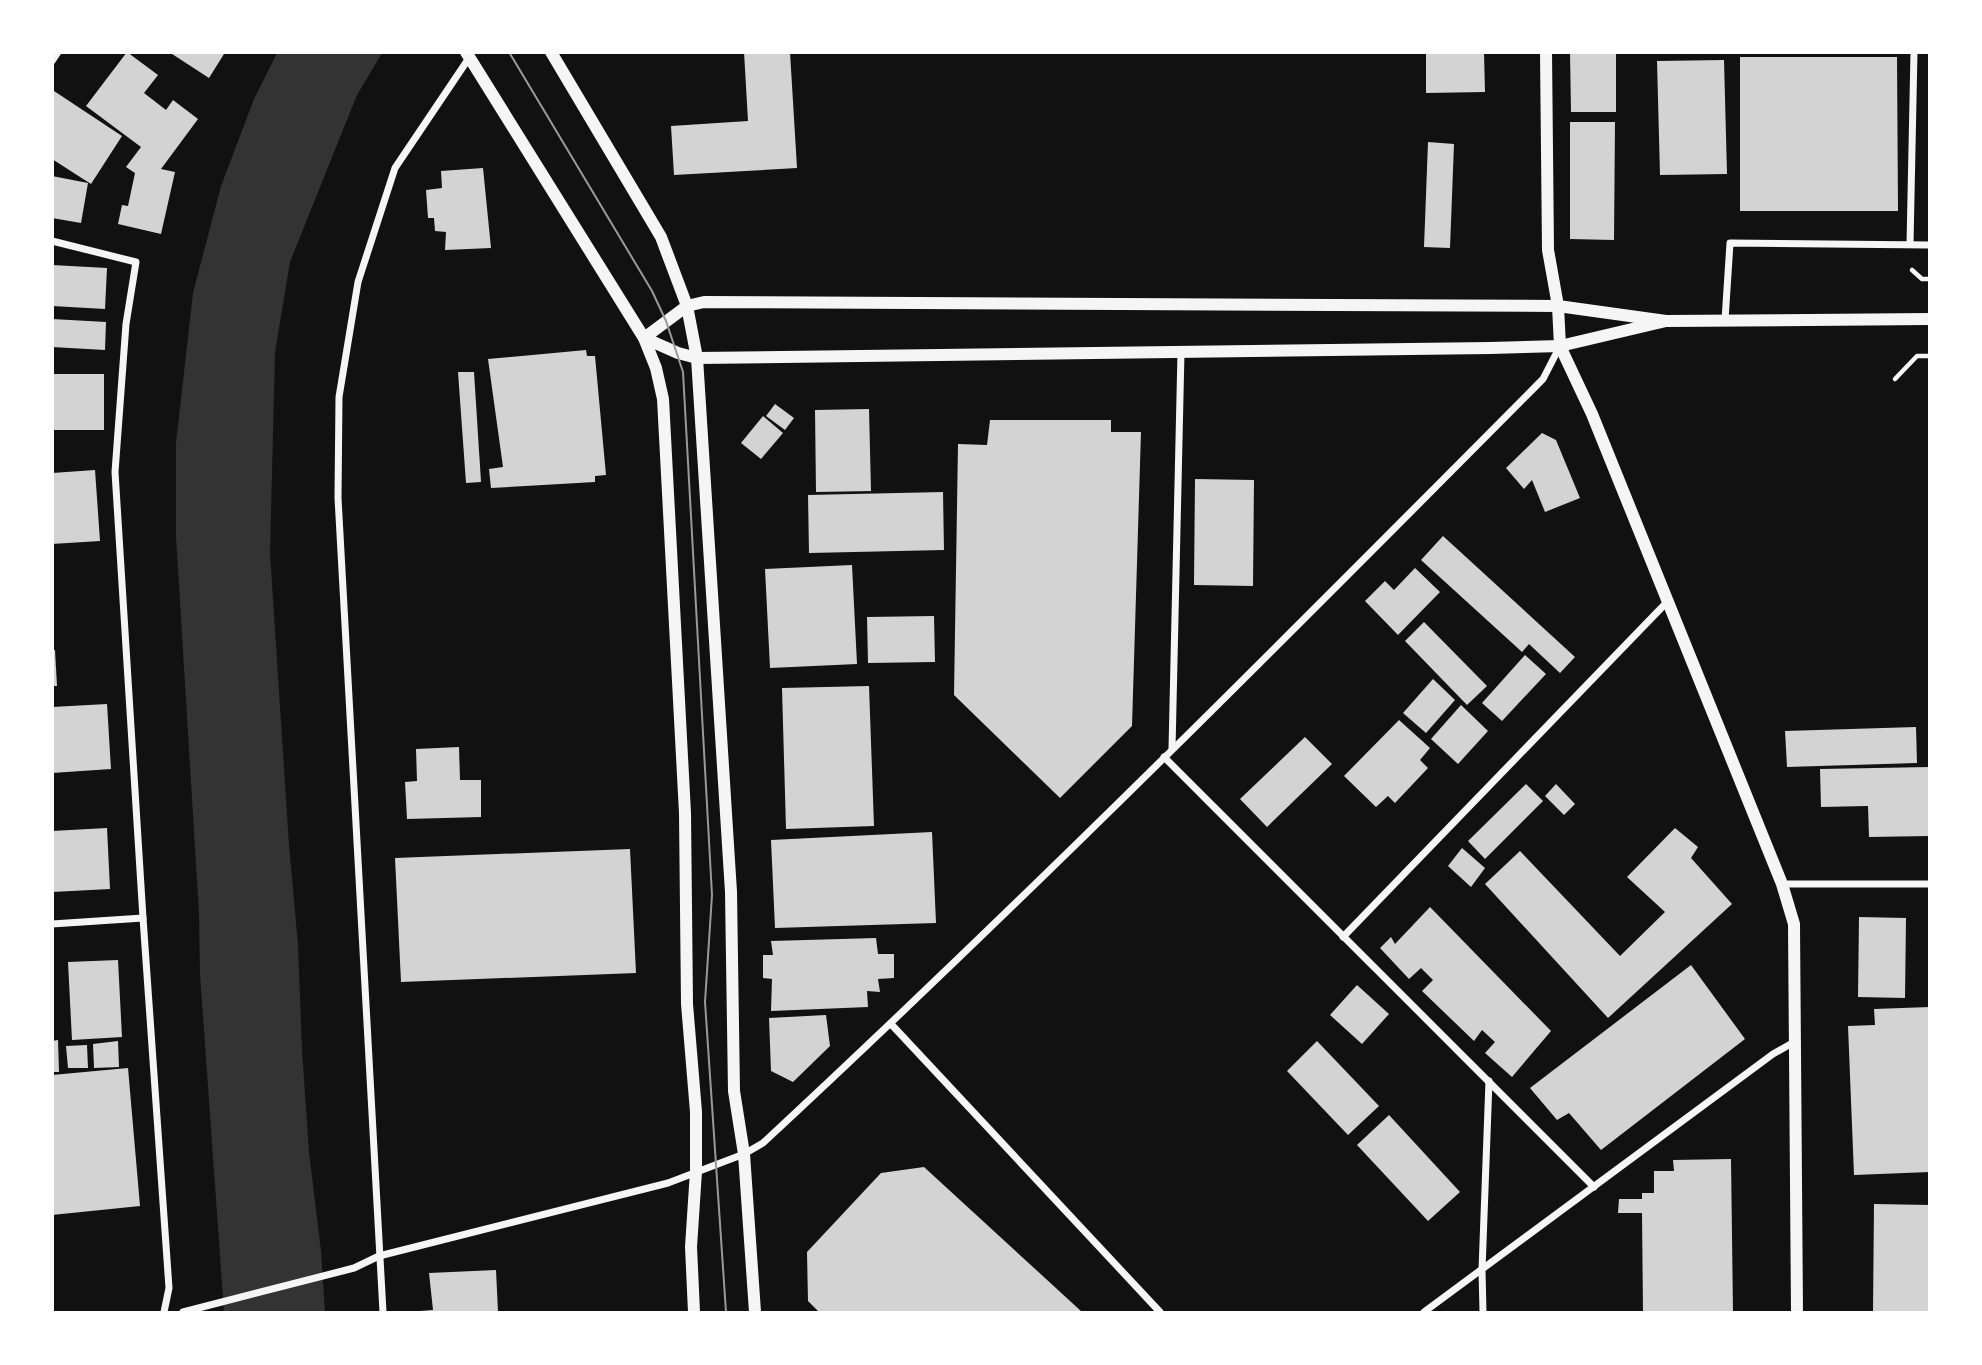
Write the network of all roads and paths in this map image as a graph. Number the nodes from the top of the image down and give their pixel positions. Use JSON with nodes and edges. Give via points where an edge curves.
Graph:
{"nodes":[{"id":1,"x":58,"y":52,"type":"edge"},
{"id":2,"x":551,"y":52,"type":"edge"},
{"id":3,"x":1546,"y":52,"type":"edge"},
{"id":4,"x":1914,"y":52,"type":"edge"},
{"id":5,"x":467,"y":55,"type":"edge"},
{"id":6,"x":52,"y":61,"type":"edge"},
{"id":7,"x":52,"y":241,"type":"edge"},
{"id":8,"x":1910,"y":244,"type":"junction"},
{"id":9,"x":1930,"y":244,"type":"edge"},
{"id":10,"x":1912,"y":271,"type":"dead end"},
{"id":11,"x":1930,"y":279,"type":"edge"},
{"id":12,"x":687,"y":306,"type":"junction"},
{"id":13,"x":1558,"y":306,"type":"junction"},
{"id":14,"x":1930,"y":319,"type":"edge"},
{"id":15,"x":1725,"y":320,"type":"junction"},
{"id":16,"x":1666,"y":321,"type":"junction"},
{"id":17,"x":644,"y":338,"type":"junction"},
{"id":18,"x":1560,"y":346,"type":"junction"},
{"id":19,"x":1181,"y":352,"type":"junction"},
{"id":20,"x":1930,"y":356,"type":"edge"},
{"id":21,"x":697,"y":358,"type":"junction"},
{"id":22,"x":1895,"y":379,"type":"dead end"},
{"id":23,"x":1668,"y":601,"type":"junction"},
{"id":24,"x":1172,"y":749,"type":"junction"},
{"id":25,"x":1164,"y":757,"type":"junction"},
{"id":26,"x":1782,"y":884,"type":"junction"},
{"id":27,"x":1930,"y":884,"type":"edge"},
{"id":28,"x":143,"y":918,"type":"junction"},
{"id":29,"x":52,"y":924,"type":"edge"},
{"id":30,"x":1343,"y":937,"type":"junction"},
{"id":31,"x":891,"y":1024,"type":"junction"},
{"id":32,"x":1796,"y":1041,"type":"junction"},
{"id":33,"x":1489,"y":1081,"type":"junction"},
{"id":34,"x":744,"y":1154,"type":"junction"},
{"id":35,"x":696,"y":1171,"type":"junction"},
{"id":36,"x":1594,"y":1186,"type":"junction"},
{"id":37,"x":379,"y":1256,"type":"junction"},
{"id":38,"x":1482,"y":1270,"type":"junction"},
{"id":39,"x":164,"y":1312,"type":"edge"},
{"id":40,"x":183,"y":1312,"type":"edge"},
{"id":41,"x":383,"y":1312,"type":"edge"},
{"id":42,"x":694,"y":1312,"type":"edge"},
{"id":43,"x":755,"y":1312,"type":"edge"},
{"id":44,"x":1160,"y":1312,"type":"edge"},
{"id":45,"x":1424,"y":1312,"type":"edge"},
{"id":46,"x":1483,"y":1312,"type":"edge"},
{"id":47,"x":1797,"y":1312,"type":"edge"}],
"edges":[{"from":1,"to":6,"type":"street"},
{"from":2,"to":12,"type":"street","via":[[661,237]]},
{"from":3,"to":13,"type":"street","via":[[1548,250]]},
{"from":4,"to":8,"type":"street"},
{"from":5,"to":17,"type":"street"},
{"from":5,"to":37,"type":"street","via":[[395,168],[358,282],[339,397],[338,498]]},
{"from":7,"to":28,"type":"street","via":[[135,262],[115,472]]},
{"from":8,"to":9,"type":"street"},
{"from":8,"to":15,"type":"street","via":[[1730,243]]},
{"from":10,"to":11,"type":"path"},
{"from":12,"to":13,"type":"street","via":[[705,302]]},
{"from":12,"to":17,"type":"street"},
{"from":12,"to":21,"type":"street"},
{"from":13,"to":16,"type":"street"},
{"from":13,"to":18,"type":"street"},
{"from":14,"to":15,"type":"street"},
{"from":15,"to":16,"type":"street"},
{"from":16,"to":18,"type":"street"},
{"from":17,"to":21,"type":"street"},
{"from":17,"to":35,"type":"street","via":[[663,399],[685,813],[687,1003]]},
{"from":18,"to":19,"type":"street"},
{"from":18,"to":23,"type":"street"},
{"from":18,"to":24,"type":"street","via":[[1543,379]]},
{"from":19,"to":21,"type":"street"},
{"from":19,"to":24,"type":"street"},
{"from":20,"to":22,"type":"path","via":[[1917,356]]},
{"from":21,"to":34,"type":"street","via":[[731,892],[734,1091]]},
{"from":23,"to":26,"type":"street"},
{"from":23,"to":30,"type":"street"},
{"from":24,"to":25,"type":"street"},
{"from":25,"to":30,"type":"street"},
{"from":25,"to":31,"type":"street"},
{"from":26,"to":27,"type":"street"},
{"from":26,"to":32,"type":"street","via":[[1794,924]]},
{"from":28,"to":29,"type":"street"},
{"from":28,"to":39,"type":"street","via":[[169,1288]]},
{"from":30,"to":33,"type":"street"},
{"from":31,"to":34,"type":"street","via":[[763,1143]]},
{"from":31,"to":44,"type":"street"},
{"from":32,"to":36,"type":"street"},
{"from":32,"to":47,"type":"street"},
{"from":33,"to":36,"type":"street"},
{"from":33,"to":38,"type":"street"},
{"from":34,"to":35,"type":"street"},
{"from":34,"to":43,"type":"street"},
{"from":35,"to":37,"type":"street","via":[[668,1183]]},
{"from":35,"to":42,"type":"street","via":[[691,1247]]},
{"from":36,"to":38,"type":"street"},
{"from":37,"to":40,"type":"street","via":[[354,1268]]},
{"from":37,"to":41,"type":"street"},
{"from":38,"to":45,"type":"street"},
{"from":38,"to":46,"type":"street"}]}
